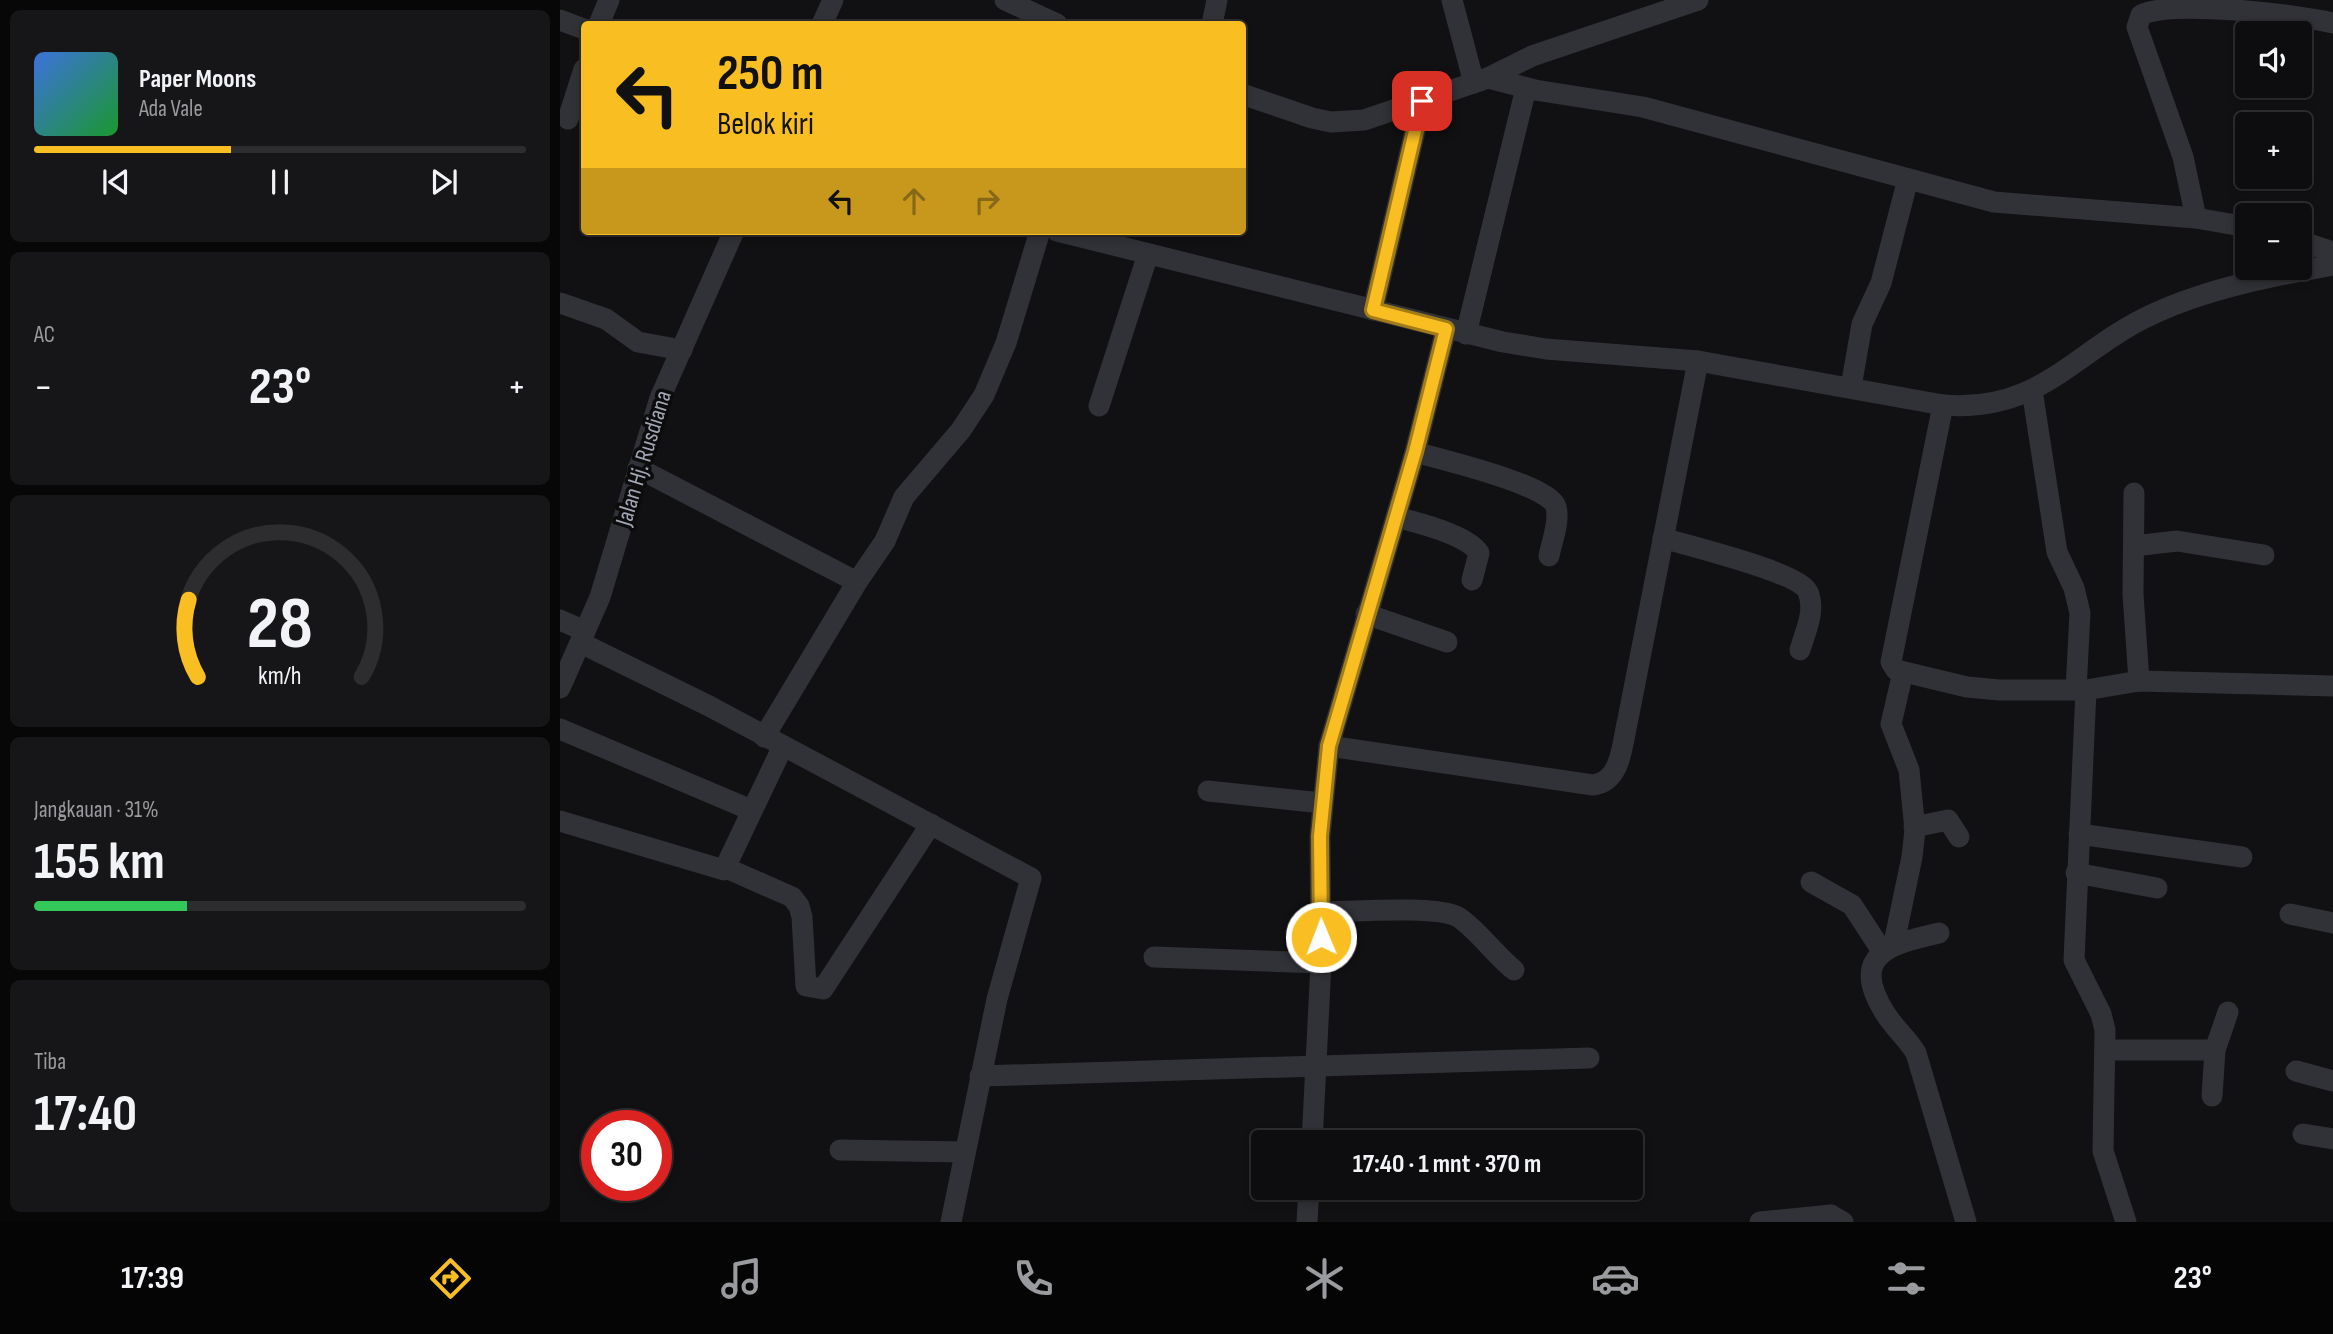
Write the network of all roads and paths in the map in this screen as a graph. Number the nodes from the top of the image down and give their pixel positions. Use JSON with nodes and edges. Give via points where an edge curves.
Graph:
{"nodes":[{"id":1,"x":609,"y":0,"type":"edge"},
{"id":2,"x":833,"y":0,"type":"edge"},
{"id":3,"x":1005,"y":0,"type":"edge"},
{"id":4,"x":1217,"y":0,"type":"edge"},
{"id":5,"x":1452,"y":0,"type":"edge"},
{"id":6,"x":1698,"y":0,"type":"edge"},
{"id":7,"x":560,"y":20,"type":"edge"},
{"id":8,"x":600,"y":21,"type":"edge"},
{"id":9,"x":823,"y":21,"type":"edge"},
{"id":10,"x":1050,"y":21,"type":"edge"},
{"id":11,"x":1213,"y":21,"type":"edge"},
{"id":12,"x":2333,"y":23,"type":"edge"},
{"id":13,"x":581,"y":28,"type":"edge"},
{"id":14,"x":1481,"y":80,"type":"junction"},
{"id":15,"x":581,"y":81,"type":"edge"},
{"id":16,"x":1526,"y":88,"type":"junction"},
{"id":17,"x":1246,"y":95,"type":"edge"},
{"id":18,"x":1422,"y":101,"type":"junction"},
{"id":19,"x":571,"y":119,"type":"edge"},
{"id":20,"x":1908,"y":179,"type":"junction"},
{"id":21,"x":2196,"y":218,"type":"junction"},
{"id":22,"x":2235,"y":225,"type":"edge"},
{"id":23,"x":732,"y":235,"type":"edge"},
{"id":24,"x":1039,"y":235,"type":"edge"},
{"id":25,"x":1073,"y":235,"type":"edge"},
{"id":26,"x":2312,"y":245,"type":"edge"},
{"id":27,"x":2333,"y":252,"type":"edge"},
{"id":28,"x":1148,"y":254,"type":"junction"},
{"id":29,"x":2333,"y":265,"type":"edge"},
{"id":30,"x":560,"y":303,"type":"edge"},
{"id":31,"x":1373,"y":310,"type":"junction"},
{"id":32,"x":1456,"y":332,"type":"junction"},
{"id":33,"x":682,"y":351,"type":"junction"},
{"id":34,"x":1698,"y":361,"type":"junction"},
{"id":35,"x":1851,"y":387,"type":"junction"},
{"id":36,"x":2032,"y":390,"type":"junction"},
{"id":37,"x":1943,"y":405,"type":"junction"},
{"id":38,"x":1099,"y":406,"type":"dead end"},
{"id":39,"x":1415,"y":452,"type":"junction"},
{"id":40,"x":638,"y":468,"type":"junction"},
{"id":41,"x":2134,"y":493,"type":"dead end"},
{"id":42,"x":1396,"y":517,"type":"junction"},
{"id":43,"x":1663,"y":538,"type":"junction"},
{"id":44,"x":2134,"y":547,"type":"junction"},
{"id":45,"x":2264,"y":555,"type":"dead end"},
{"id":46,"x":1549,"y":556,"type":"dead end"},
{"id":47,"x":1472,"y":580,"type":"dead end"},
{"id":48,"x":857,"y":582,"type":"junction"},
{"id":49,"x":1366,"y":614,"type":"junction"},
{"id":50,"x":560,"y":620,"type":"edge"},
{"id":51,"x":560,"y":627,"type":"edge"},
{"id":52,"x":583,"y":637,"type":"junction"},
{"id":53,"x":1447,"y":642,"type":"dead end"},
{"id":54,"x":1800,"y":650,"type":"dead end"},
{"id":55,"x":1903,"y":671,"type":"junction"},
{"id":56,"x":2139,"y":681,"type":"junction"},
{"id":57,"x":2333,"y":686,"type":"edge"},
{"id":58,"x":560,"y":688,"type":"edge"},
{"id":59,"x":2081,"y":690,"type":"junction"},
{"id":60,"x":560,"y":729,"type":"edge"},
{"id":61,"x":774,"y":742,"type":"junction"},
{"id":62,"x":1329,"y":746,"type":"junction"},
{"id":63,"x":1208,"y":791,"type":"dead end"},
{"id":64,"x":1322,"y":803,"type":"junction"},
{"id":65,"x":751,"y":810,"type":"junction"},
{"id":66,"x":560,"y":821,"type":"edge"},
{"id":67,"x":931,"y":824,"type":"junction"},
{"id":68,"x":1914,"y":827,"type":"junction"},
{"id":69,"x":2079,"y":834,"type":"junction"},
{"id":70,"x":1959,"y":837,"type":"dead end"},
{"id":71,"x":2242,"y":856,"type":"dead end"},
{"id":72,"x":726,"y":868,"type":"junction"},
{"id":73,"x":2076,"y":873,"type":"junction"},
{"id":74,"x":1811,"y":882,"type":"dead end"},
{"id":75,"x":2157,"y":888,"type":"dead end"},
{"id":76,"x":1320,"y":912,"type":"junction"},
{"id":77,"x":2290,"y":914,"type":"dead end"},
{"id":78,"x":2333,"y":923,"type":"edge"},
{"id":79,"x":1939,"y":933,"type":"dead end"},
{"id":80,"x":1888,"y":947,"type":"junction"},
{"id":81,"x":1154,"y":957,"type":"dead end"},
{"id":82,"x":1321,"y":963,"type":"junction"},
{"id":83,"x":1514,"y":970,"type":"dead end"},
{"id":84,"x":2228,"y":1012,"type":"dead end"},
{"id":85,"x":2106,"y":1050,"type":"junction"},
{"id":86,"x":2215,"y":1050,"type":"junction"},
{"id":87,"x":1589,"y":1058,"type":"dead end"},
{"id":88,"x":1318,"y":1069,"type":"junction"},
{"id":89,"x":2296,"y":1072,"type":"dead end"},
{"id":90,"x":980,"y":1076,"type":"junction"},
{"id":91,"x":2333,"y":1081,"type":"edge"},
{"id":92,"x":2212,"y":1096,"type":"dead end"},
{"id":93,"x":1313,"y":1130,"type":"edge"},
{"id":94,"x":2303,"y":1134,"type":"dead end"},
{"id":95,"x":2333,"y":1139,"type":"edge"},
{"id":96,"x":840,"y":1150,"type":"dead end"},
{"id":97,"x":965,"y":1152,"type":"junction"},
{"id":98,"x":1308,"y":1200,"type":"edge"},
{"id":99,"x":951,"y":1222,"type":"edge"},
{"id":100,"x":1307,"y":1222,"type":"edge"},
{"id":101,"x":1759,"y":1222,"type":"edge"},
{"id":102,"x":1843,"y":1222,"type":"edge"},
{"id":103,"x":1966,"y":1222,"type":"edge"},
{"id":104,"x":2126,"y":1222,"type":"edge"}],
"edges":[{"from":1,"to":8,"type":"street"},
{"from":2,"to":9,"type":"street"},
{"from":3,"to":10,"type":"street"},
{"from":4,"to":11,"type":"street"},
{"from":5,"to":14,"type":"street"},
{"from":6,"to":14,"type":"street","via":[[1532,56]]},
{"from":7,"to":13,"type":"street"},
{"from":12,"to":21,"type":"street","via":[[2208,3],[2141,15],[2139,35],[2183,157]]},
{"from":14,"to":16,"type":"street"},
{"from":14,"to":18,"type":"street"},
{"from":15,"to":19,"type":"street"},
{"from":16,"to":20,"type":"street","via":[[1643,107]]},
{"from":16,"to":32,"type":"street"},
{"from":17,"to":18,"type":"street","via":[[1331,122],[1374,118]]},
{"from":18,"to":31,"type":"street"},
{"from":20,"to":21,"type":"street","via":[[2005,204]]},
{"from":20,"to":35,"type":"street","via":[[1881,284],[1862,324]]},
{"from":21,"to":22,"type":"street"},
{"from":23,"to":33,"type":"street","name":"Jalan Hj. Rusdiana"},
{"from":24,"to":48,"type":"street","via":[[1006,343],[984,395],[961,430],[904,497],[890,533]]},
{"from":25,"to":28,"type":"street"},
{"from":26,"to":27,"type":"street"},
{"from":28,"to":31,"type":"street"},
{"from":28,"to":38,"type":"street"},
{"from":29,"to":36,"type":"street","via":[[2231,287],[2152,314]]},
{"from":30,"to":33,"type":"street","via":[[606,319],[638,342]]},
{"from":31,"to":32,"type":"street"},
{"from":32,"to":34,"type":"street","via":[[1546,349]]},
{"from":32,"to":39,"type":"street"},
{"from":33,"to":40,"type":"street","name":"Jalan Hj. Rusdiana","via":[[660,398]]},
{"from":34,"to":35,"type":"street"},
{"from":34,"to":43,"type":"street"},
{"from":35,"to":37,"type":"street"},
{"from":36,"to":37,"type":"street","via":[[1993,405]]},
{"from":36,"to":59,"type":"street","via":[[2057,552],[2080,612]]},
{"from":37,"to":55,"type":"street","via":[[1891,662],[1893,668]]},
{"from":39,"to":42,"type":"street"},
{"from":39,"to":46,"type":"street","via":[[1530,486],[1548,497],[1557,516]]},
{"from":40,"to":48,"type":"street"},
{"from":40,"to":52,"type":"street","name":"Jalan Hj. Rusdiana","via":[[600,597]]},
{"from":41,"to":44,"type":"street"},
{"from":42,"to":47,"type":"street","via":[[1476,548],[1479,553]]},
{"from":42,"to":49,"type":"street"},
{"from":43,"to":54,"type":"street","via":[[1779,573],[1803,586],[1811,616]]},
{"from":43,"to":62,"type":"street","via":[[1629,719],[1615,773],[1608,782],[1593,785]]},
{"from":44,"to":45,"type":"street","via":[[2177,541]]},
{"from":44,"to":56,"type":"street"},
{"from":48,"to":61,"type":"street"},
{"from":49,"to":53,"type":"street"},
{"from":49,"to":62,"type":"street"},
{"from":50,"to":52,"type":"street"},
{"from":51,"to":52,"type":"street"},
{"from":52,"to":58,"type":"street","name":"Jalan Hj. Rusdiana"},
{"from":52,"to":61,"type":"street"},
{"from":55,"to":59,"type":"street","via":[[1967,687]]},
{"from":55,"to":68,"type":"street","via":[[1891,724],[1911,779]]},
{"from":56,"to":57,"type":"street"},
{"from":56,"to":59,"type":"street"},
{"from":59,"to":69,"type":"street"},
{"from":60,"to":65,"type":"street"},
{"from":61,"to":65,"type":"street"},
{"from":61,"to":67,"type":"street"},
{"from":62,"to":64,"type":"street"},
{"from":63,"to":64,"type":"street"},
{"from":64,"to":76,"type":"street"},
{"from":65,"to":72,"type":"street"},
{"from":66,"to":72,"type":"street","via":[[717,870]]},
{"from":67,"to":72,"type":"street","via":[[822,989],[806,986],[802,917],[792,897]]},
{"from":67,"to":90,"type":"street","via":[[1031,878]]},
{"from":68,"to":70,"type":"street","via":[[1948,820]]},
{"from":68,"to":80,"type":"street","via":[[1912,857]]},
{"from":69,"to":71,"type":"street"},
{"from":69,"to":73,"type":"street"},
{"from":73,"to":75,"type":"street"},
{"from":73,"to":85,"type":"street","via":[[2074,960],[2101,1014]]},
{"from":74,"to":80,"type":"street","via":[[1852,905]]},
{"from":76,"to":82,"type":"street"},
{"from":76,"to":83,"type":"street","via":[[1452,915]]},
{"from":77,"to":78,"type":"street"},
{"from":79,"to":80,"type":"street"},
{"from":80,"to":103,"type":"street","via":[[1875,962],[1873,988],[1886,1015],[1916,1053]]},
{"from":81,"to":82,"type":"street"},
{"from":82,"to":88,"type":"street"},
{"from":84,"to":86,"type":"street"},
{"from":85,"to":86,"type":"street"},
{"from":85,"to":104,"type":"street","via":[[2103,1151]]},
{"from":86,"to":92,"type":"street"},
{"from":87,"to":88,"type":"street"},
{"from":88,"to":90,"type":"street"},
{"from":88,"to":93,"type":"street"},
{"from":89,"to":91,"type":"street"},
{"from":90,"to":97,"type":"street"},
{"from":94,"to":95,"type":"street"},
{"from":96,"to":97,"type":"street"},
{"from":97,"to":99,"type":"street"},
{"from":98,"to":100,"type":"street"},
{"from":101,"to":102,"type":"street","via":[[1831,1215]]}]}
